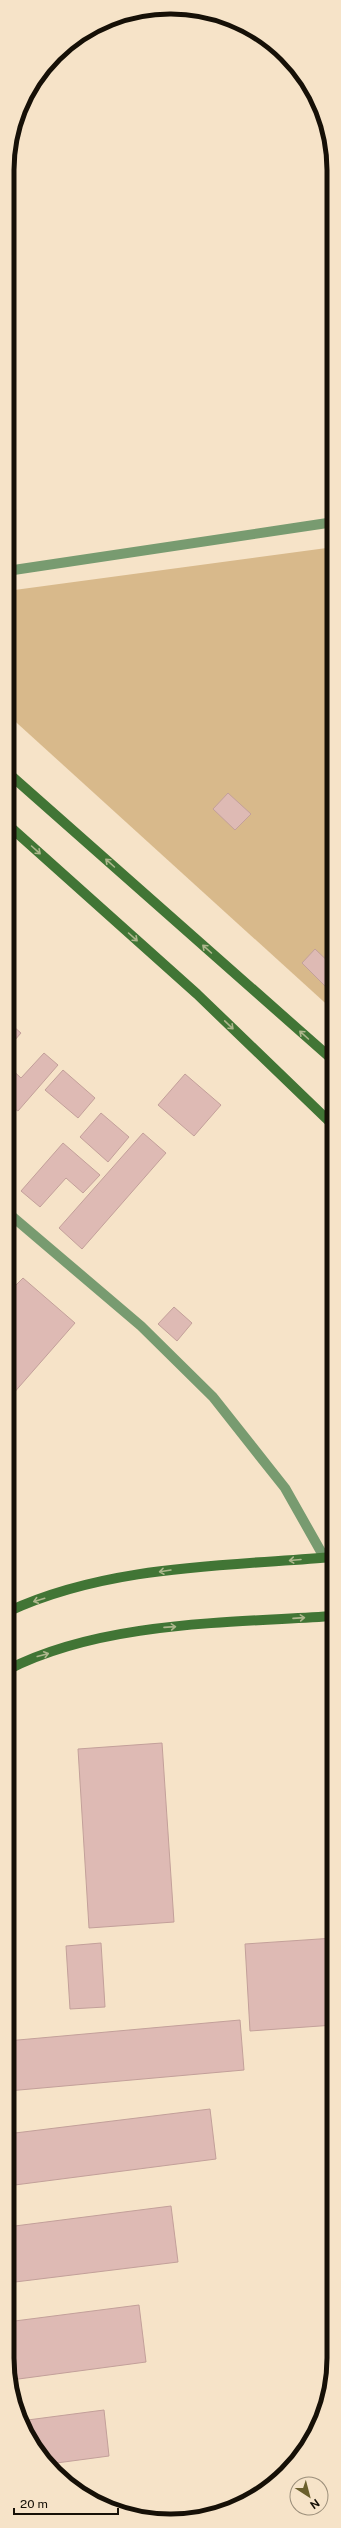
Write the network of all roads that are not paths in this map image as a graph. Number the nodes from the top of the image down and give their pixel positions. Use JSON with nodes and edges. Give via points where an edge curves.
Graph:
{"nodes":[{"id":1,"x":327,"y":523,"type":"edge"},
{"id":2,"x":14,"y":570,"type":"edge"},
{"id":3,"x":14,"y":778,"type":"edge"},
{"id":4,"x":14,"y":830,"type":"edge"},
{"id":5,"x":327,"y":1055,"type":"edge"},
{"id":6,"x":327,"y":1119,"type":"edge"},
{"id":7,"x":14,"y":1218,"type":"edge"},
{"id":8,"x":327,"y":1554,"type":"edge"},
{"id":9,"x":327,"y":1557,"type":"edge"},
{"id":10,"x":14,"y":1609,"type":"edge"},
{"id":11,"x":327,"y":1616,"type":"edge"},
{"id":12,"x":14,"y":1666,"type":"edge"}],
"edges":[{"from":1,"to":2,"type":"street"},
{"from":5,"to":3,"type":"main road","one_way":true},
{"from":4,"to":6,"type":"main road","one_way":true,"via":[[197,994]]},
{"from":7,"to":8,"type":"street","via":[[141,1326],[212,1397],[285,1488]]},
{"from":9,"to":10,"type":"main road","one_way":true,"via":[[172,1570],[99,1581]]},
{"from":12,"to":11,"type":"main road","one_way":true,"via":[[30,1658],[96,1640],[160,1627]]}]}
